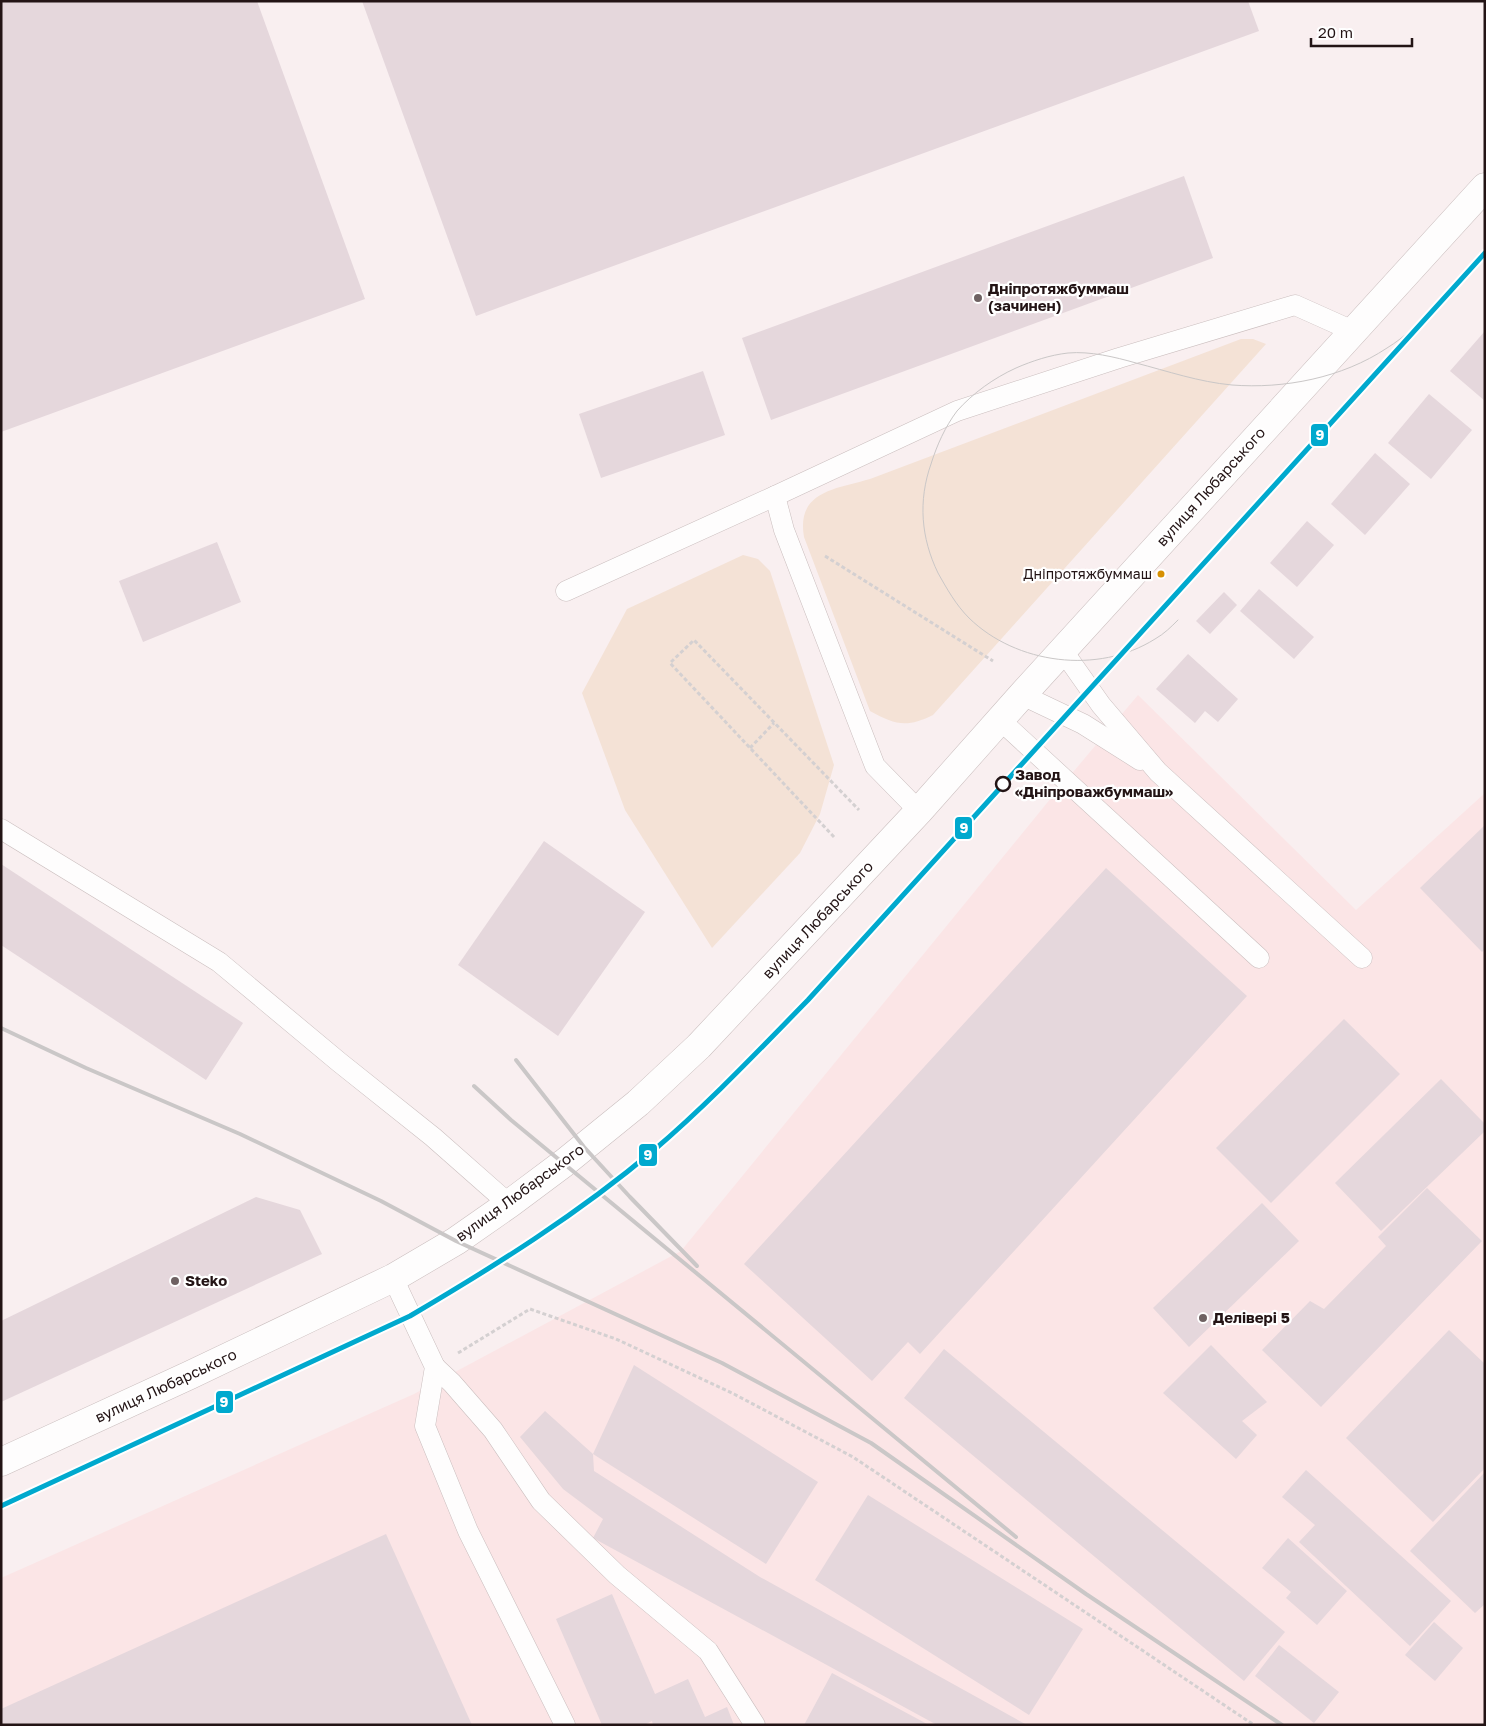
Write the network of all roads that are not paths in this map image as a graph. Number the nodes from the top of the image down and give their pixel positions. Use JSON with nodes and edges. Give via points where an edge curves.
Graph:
{"nodes":[{"id":1,"x":1485,"y":187,"type":"edge"},
{"id":2,"x":1353,"y":331,"type":"junction"},
{"id":3,"x":775,"y":496,"type":"junction"},
{"id":4,"x":566,"y":591,"type":"dead end"},
{"id":5,"x":1063,"y":651,"type":"junction"},
{"id":6,"x":1022,"y":695,"type":"junction"},
{"id":7,"x":1000,"y":720,"type":"junction"},
{"id":8,"x":1158,"y":772,"type":"junction"},
{"id":9,"x":919,"y":811,"type":"junction"},
{"id":10,"x":1,"y":829,"type":"edge"},
{"id":11,"x":1259,"y":958,"type":"dead end"},
{"id":12,"x":1362,"y":958,"type":"dead end"},
{"id":13,"x":509,"y":1204,"type":"junction"},
{"id":14,"x":393,"y":1278,"type":"junction"},
{"id":15,"x":435,"y":1367,"type":"junction"},
{"id":16,"x":1,"y":1462,"type":"edge"},
{"id":17,"x":565,"y":1725,"type":"edge"},
{"id":18,"x":754,"y":1725,"type":"edge"}],
"edges":[{"from":1,"to":2,"type":"main road","name":"вулиця Любарського"},
{"from":2,"to":3,"type":"lane","via":[[1295,305],[958,411]]},
{"from":2,"to":5,"type":"main road","name":"вулиця Любарського"},
{"from":3,"to":4,"type":"lane"},
{"from":3,"to":9,"type":"lane","via":[[784,530],[875,766]]},
{"from":5,"to":6,"type":"main road","name":"вулиця Любарського"},
{"from":5,"to":8,"type":"lane","via":[[1101,705]]},
{"from":6,"to":7,"type":"main road","name":"вулиця Любарського"},
{"from":6,"to":8,"type":"lane","via":[[1084,724]]},
{"from":7,"to":9,"type":"main road","name":"вулиця Любарського"},
{"from":7,"to":11,"type":"lane"},
{"from":8,"to":12,"type":"lane"},
{"from":9,"to":13,"type":"main road","name":"вулиця Любарського","via":[[699,1046],[638,1103]]},
{"from":10,"to":13,"type":"lane","via":[[219,962],[434,1137]]},
{"from":13,"to":14,"type":"main road","name":"вулиця Любарського","via":[[456,1241]]},
{"from":14,"to":15,"type":"lane"},
{"from":14,"to":16,"type":"main road","name":"вулиця Любарського"},
{"from":15,"to":17,"type":"lane","via":[[425,1426],[468,1531]]},
{"from":15,"to":18,"type":"lane","via":[[493,1430],[541,1501],[617,1575],[708,1651]]}]}
